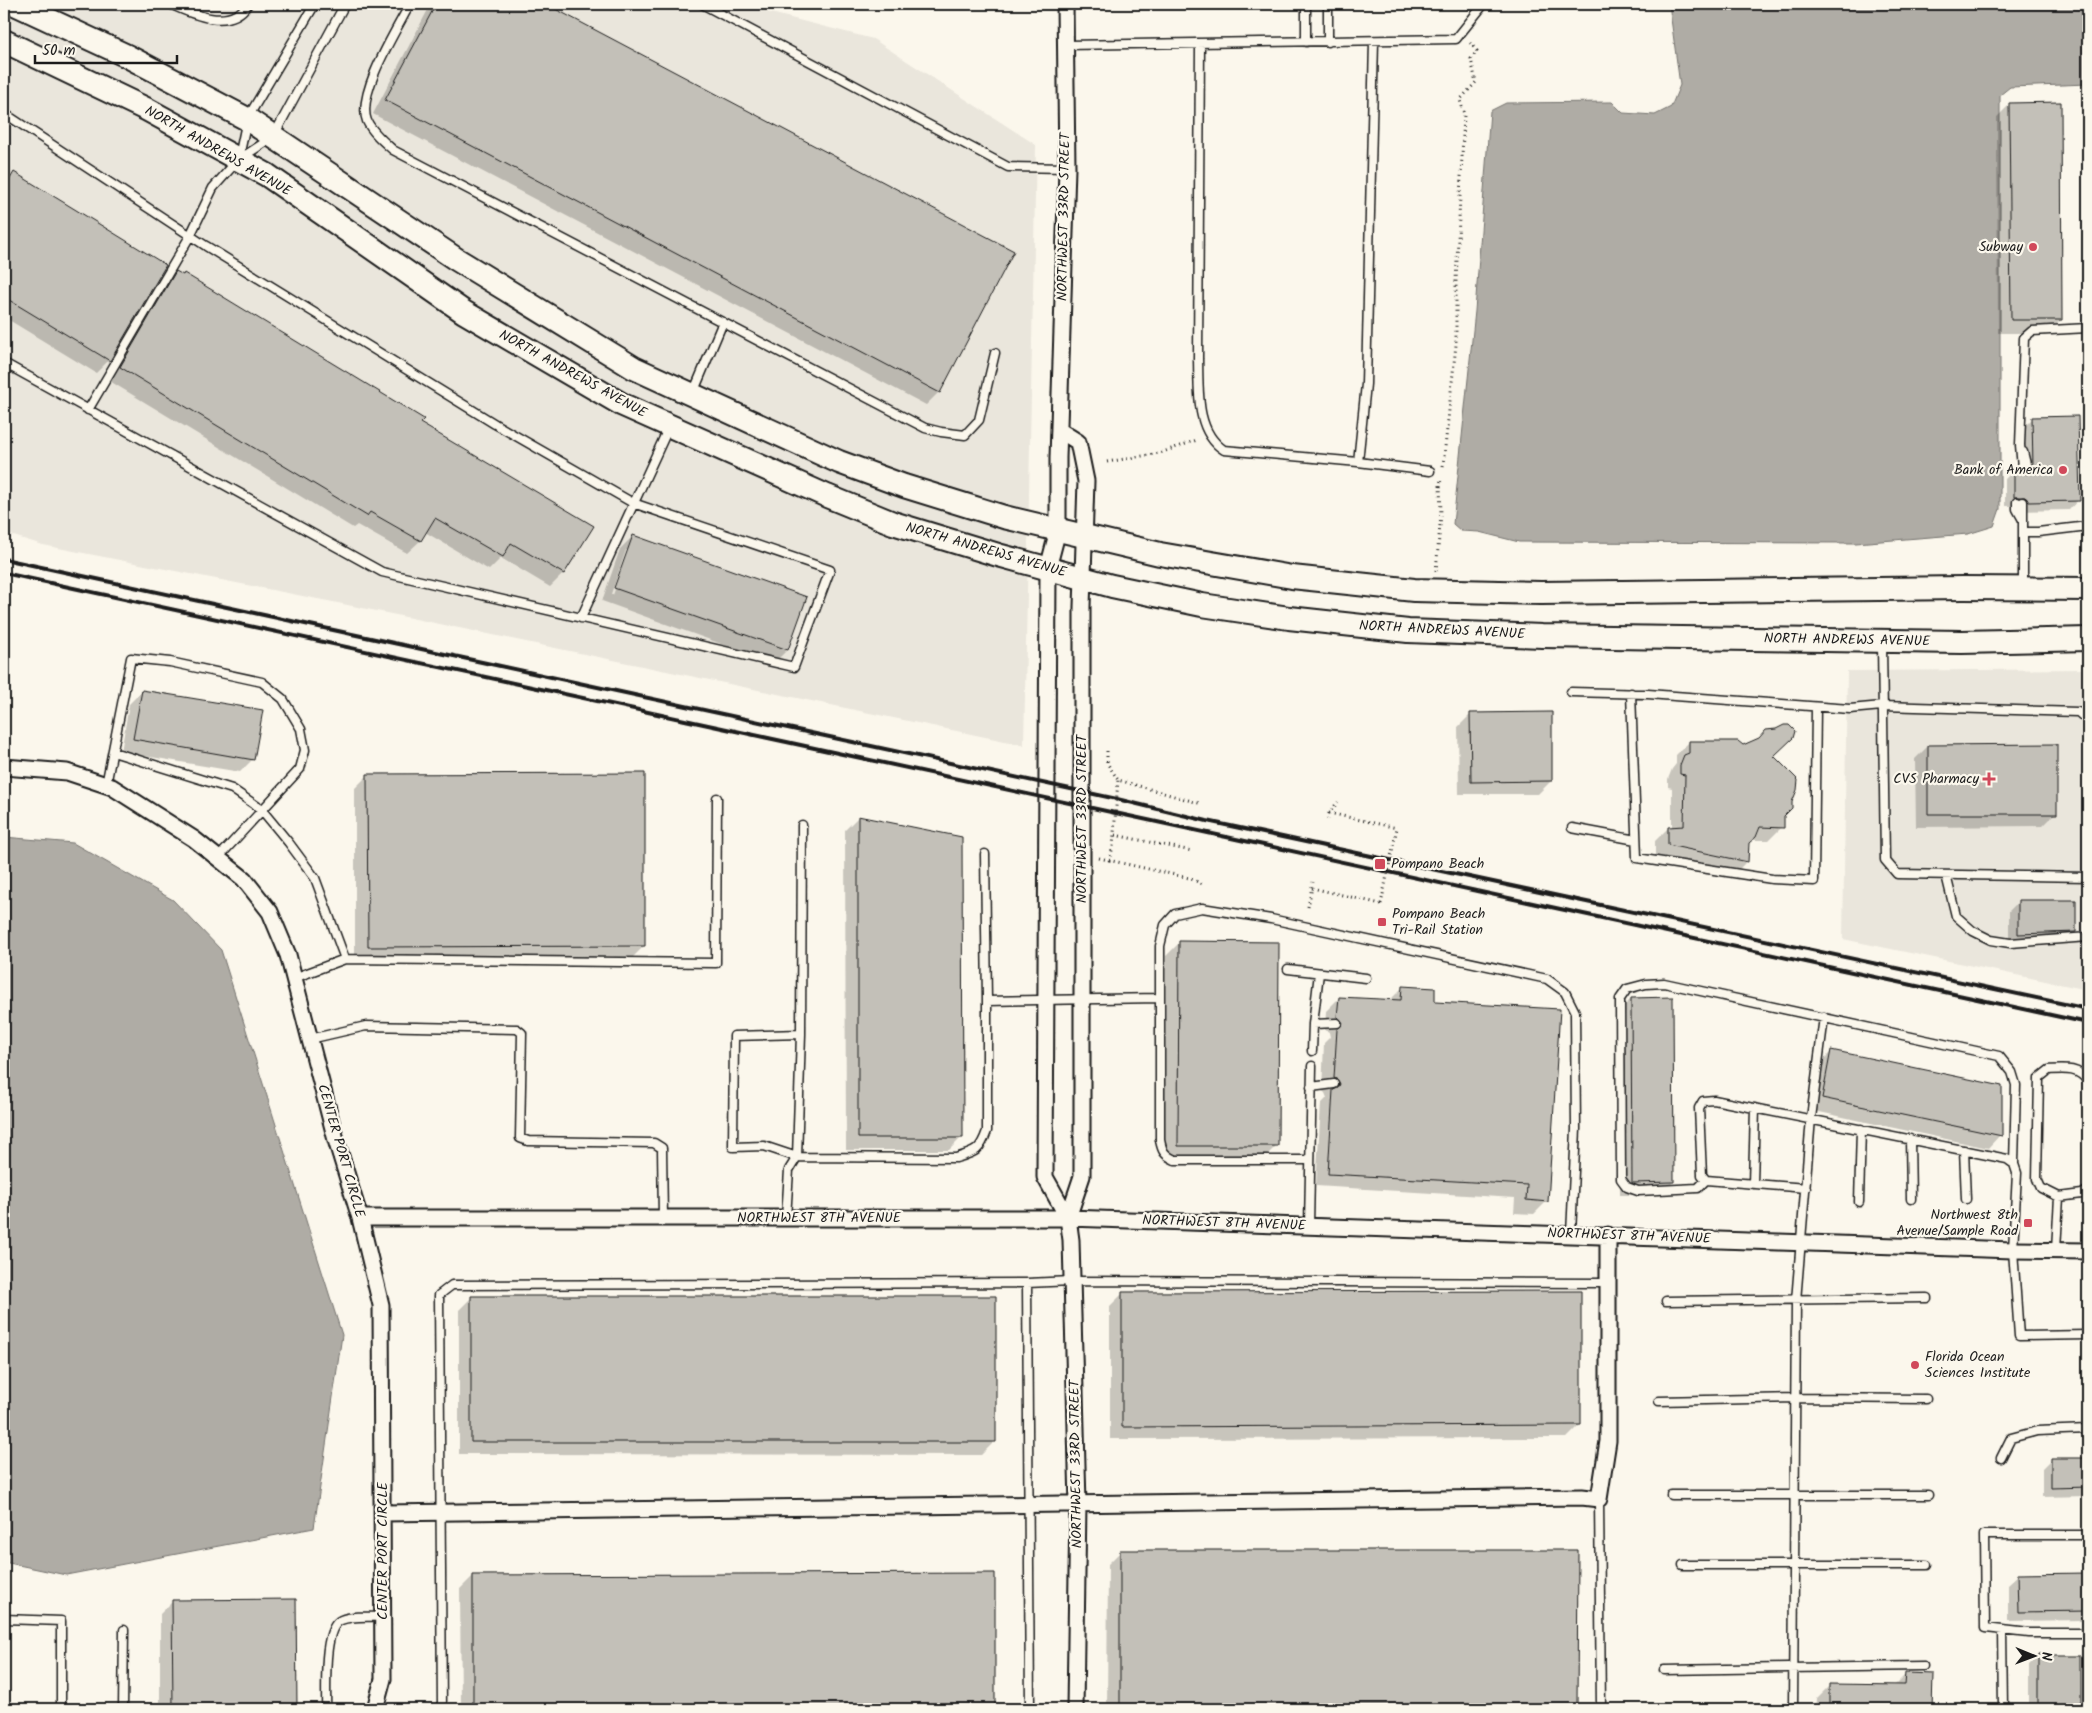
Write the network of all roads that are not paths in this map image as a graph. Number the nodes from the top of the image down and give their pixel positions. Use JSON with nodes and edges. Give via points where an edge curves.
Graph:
{"nodes":[{"id":1,"x":14,"y":4,"type":"edge"},
{"id":2,"x":170,"y":4,"type":"edge"},
{"id":3,"x":248,"y":4,"type":"edge"},
{"id":4,"x":315,"y":4,"type":"edge"},
{"id":5,"x":346,"y":4,"type":"edge"},
{"id":6,"x":702,"y":4,"type":"edge"},
{"id":7,"x":1065,"y":4,"type":"edge"},
{"id":8,"x":1306,"y":4,"type":"edge"},
{"id":9,"x":1328,"y":4,"type":"edge"},
{"id":10,"x":1484,"y":4,"type":"edge"},
{"id":11,"x":407,"y":5,"type":"edge"},
{"id":12,"x":4,"y":41,"type":"edge"},
{"id":13,"x":1374,"y":41,"type":"junction"},
{"id":14,"x":1306,"y":42,"type":"junction"},
{"id":15,"x":1328,"y":42,"type":"junction"},
{"id":16,"x":1200,"y":44,"type":"junction"},
{"id":17,"x":1066,"y":45,"type":"junction"},
{"id":18,"x":2088,"y":105,"type":"edge"},
{"id":19,"x":2088,"y":109,"type":"edge"},
{"id":20,"x":247,"y":119,"type":"junction"},
{"id":21,"x":4,"y":120,"type":"edge"},
{"id":22,"x":274,"y":137,"type":"junction"},
{"id":23,"x":238,"y":160,"type":"junction"},
{"id":24,"x":1067,"y":168,"type":"junction"},
{"id":25,"x":190,"y":236,"type":"junction"},
{"id":26,"x":723,"y":322,"type":"junction"},
{"id":27,"x":2088,"y":328,"type":"edge"},
{"id":28,"x":995,"y":353,"type":"dead end"},
{"id":29,"x":4,"y":363,"type":"edge"},
{"id":30,"x":693,"y":395,"type":"junction"},
{"id":31,"x":88,"y":410,"type":"junction"},
{"id":32,"x":670,"y":425,"type":"junction"},
{"id":33,"x":1059,"y":430,"type":"junction"},
{"id":34,"x":1358,"y":462,"type":"junction"},
{"id":35,"x":2022,"y":468,"type":"dead end"},
{"id":36,"x":1430,"y":471,"type":"dead end"},
{"id":37,"x":2023,"y":502,"type":"dead end"},
{"id":38,"x":634,"y":503,"type":"junction"},
{"id":39,"x":2088,"y":526,"type":"edge"},
{"id":40,"x":1058,"y":530,"type":"junction"},
{"id":41,"x":2023,"y":532,"type":"junction"},
{"id":42,"x":1085,"y":536,"type":"junction"},
{"id":43,"x":1048,"y":568,"type":"junction"},
{"id":44,"x":1082,"y":577,"type":"junction"},
{"id":45,"x":2023,"y":588,"type":"junction"},
{"id":46,"x":2088,"y":589,"type":"edge"},
{"id":47,"x":581,"y":618,"type":"junction"},
{"id":48,"x":2088,"y":639,"type":"edge"},
{"id":49,"x":1882,"y":641,"type":"junction"},
{"id":50,"x":1570,"y":692,"type":"dead end"},
{"id":51,"x":1631,"y":693,"type":"junction"},
{"id":52,"x":1882,"y":706,"type":"junction"},
{"id":53,"x":1816,"y":707,"type":"junction"},
{"id":54,"x":2088,"y":746,"type":"edge"},
{"id":55,"x":113,"y":752,"type":"junction"},
{"id":56,"x":4,"y":767,"type":"edge"},
{"id":57,"x":106,"y":785,"type":"junction"},
{"id":58,"x":717,"y":798,"type":"dead end"},
{"id":59,"x":261,"y":810,"type":"junction"},
{"id":60,"x":802,"y":825,"type":"dead end"},
{"id":61,"x":1572,"y":828,"type":"dead end"},
{"id":62,"x":1636,"y":840,"type":"junction"},
{"id":63,"x":986,"y":854,"type":"dead end"},
{"id":64,"x":218,"y":858,"type":"junction"},
{"id":65,"x":1946,"y":875,"type":"junction"},
{"id":66,"x":2088,"y":877,"type":"edge"},
{"id":67,"x":2088,"y":937,"type":"edge"},
{"id":68,"x":345,"y":960,"type":"junction"},
{"id":69,"x":1288,"y":969,"type":"dead end"},
{"id":70,"x":1319,"y":973,"type":"junction"},
{"id":71,"x":294,"y":978,"type":"junction"},
{"id":72,"x":1366,"y":978,"type":"dead end"},
{"id":73,"x":1158,"y":998,"type":"junction"},
{"id":74,"x":1082,"y":1000,"type":"junction"},
{"id":75,"x":987,"y":1001,"type":"junction"},
{"id":76,"x":1046,"y":1001,"type":"junction"},
{"id":77,"x":1824,"y":1017,"type":"junction"},
{"id":78,"x":1337,"y":1022,"type":"dead end"},
{"id":79,"x":1313,"y":1024,"type":"junction"},
{"id":80,"x":801,"y":1034,"type":"junction"},
{"id":81,"x":310,"y":1039,"type":"junction"},
{"id":82,"x":1312,"y":1051,"type":"dead end"},
{"id":83,"x":1312,"y":1066,"type":"dead end"},
{"id":84,"x":2088,"y":1082,"type":"edge"},
{"id":85,"x":1334,"y":1084,"type":"dead end"},
{"id":86,"x":1311,"y":1087,"type":"junction"},
{"id":87,"x":1755,"y":1108,"type":"junction"},
{"id":88,"x":1811,"y":1118,"type":"junction"},
{"id":89,"x":1860,"y":1128,"type":"junction"},
{"id":90,"x":1910,"y":1139,"type":"junction"},
{"id":91,"x":1964,"y":1150,"type":"junction"},
{"id":92,"x":797,"y":1157,"type":"junction"},
{"id":93,"x":1310,"y":1160,"type":"junction"},
{"id":94,"x":2014,"y":1164,"type":"junction"},
{"id":95,"x":1706,"y":1180,"type":"junction"},
{"id":96,"x":1753,"y":1184,"type":"junction"},
{"id":97,"x":1806,"y":1188,"type":"junction"},
{"id":98,"x":2088,"y":1190,"type":"edge"},
{"id":99,"x":2059,"y":1197,"type":"junction"},
{"id":100,"x":1911,"y":1199,"type":"dead end"},
{"id":101,"x":1966,"y":1199,"type":"dead end"},
{"id":102,"x":1859,"y":1202,"type":"dead end"},
{"id":103,"x":360,"y":1218,"type":"junction"},
{"id":104,"x":663,"y":1218,"type":"junction"},
{"id":105,"x":786,"y":1218,"type":"junction"},
{"id":106,"x":1068,"y":1218,"type":"junction"},
{"id":107,"x":1309,"y":1226,"type":"junction"},
{"id":108,"x":1571,"y":1234,"type":"junction"},
{"id":109,"x":1608,"y":1235,"type":"junction"},
{"id":110,"x":1802,"y":1242,"type":"junction"},
{"id":111,"x":2013,"y":1250,"type":"junction"},
{"id":112,"x":2056,"y":1250,"type":"junction"},
{"id":113,"x":2088,"y":1251,"type":"edge"},
{"id":114,"x":1072,"y":1281,"type":"junction"},
{"id":115,"x":1027,"y":1283,"type":"junction"},
{"id":116,"x":1608,"y":1283,"type":"junction"},
{"id":117,"x":1927,"y":1298,"type":"dead end"},
{"id":118,"x":1796,"y":1300,"type":"junction"},
{"id":119,"x":1666,"y":1301,"type":"dead end"},
{"id":120,"x":2088,"y":1336,"type":"edge"},
{"id":121,"x":1796,"y":1398,"type":"junction"},
{"id":122,"x":1926,"y":1399,"type":"dead end"},
{"id":123,"x":1659,"y":1401,"type":"dead end"},
{"id":124,"x":2088,"y":1429,"type":"edge"},
{"id":125,"x":2001,"y":1458,"type":"dead end"},
{"id":126,"x":1795,"y":1494,"type":"junction"},
{"id":127,"x":1671,"y":1495,"type":"dead end"},
{"id":128,"x":1928,"y":1495,"type":"dead end"},
{"id":129,"x":1599,"y":1499,"type":"junction"},
{"id":130,"x":1078,"y":1504,"type":"junction"},
{"id":131,"x":1030,"y":1505,"type":"junction"},
{"id":132,"x":441,"y":1512,"type":"junction"},
{"id":133,"x":384,"y":1513,"type":"junction"},
{"id":134,"x":2088,"y":1535,"type":"edge"},
{"id":135,"x":1794,"y":1565,"type":"junction"},
{"id":136,"x":1683,"y":1566,"type":"dead end"},
{"id":137,"x":1927,"y":1566,"type":"dead end"},
{"id":138,"x":384,"y":1617,"type":"junction"},
{"id":139,"x":4,"y":1619,"type":"edge"},
{"id":140,"x":124,"y":1630,"type":"dead end"},
{"id":141,"x":2002,"y":1630,"type":"junction"},
{"id":142,"x":2088,"y":1633,"type":"edge"},
{"id":143,"x":1923,"y":1666,"type":"dead end"},
{"id":144,"x":1793,"y":1668,"type":"junction"},
{"id":145,"x":1664,"y":1670,"type":"dead end"},
{"id":146,"x":61,"y":1709,"type":"edge"},
{"id":147,"x":123,"y":1709,"type":"edge"},
{"id":148,"x":326,"y":1709,"type":"edge"},
{"id":149,"x":375,"y":1709,"type":"edge"},
{"id":150,"x":442,"y":1709,"type":"edge"},
{"id":151,"x":1030,"y":1709,"type":"edge"},
{"id":152,"x":1075,"y":1709,"type":"edge"},
{"id":153,"x":1601,"y":1709,"type":"edge"},
{"id":154,"x":1793,"y":1709,"type":"edge"},
{"id":155,"x":2003,"y":1709,"type":"edge"}],
"edges":[{"from":1,"to":20,"type":"street","via":[[127,56]]},
{"from":2,"to":3,"type":"lane","via":[[191,14],[214,19],[232,17]]},
{"from":4,"to":20,"type":"lane"},
{"from":5,"to":22,"type":"lane"},
{"from":6,"to":24,"type":"lane","via":[[1008,167]]},
{"from":7,"to":17,"type":"street","name":"NORTHWEST 33RD STREET"},
{"from":8,"to":14,"type":"lane"},
{"from":9,"to":15,"type":"lane"},
{"from":10,"to":13,"type":"lane","via":[[1456,39]]},
{"from":11,"to":26,"type":"lane","via":[[368,89],[367,121],[376,134],[393,150]]},
{"from":12,"to":23,"type":"street","name":"NORTH ANDREWS AVENUE","via":[[148,110]]},
{"from":13,"to":15,"type":"lane"},
{"from":13,"to":34,"type":"lane","via":[[1366,384]]},
{"from":14,"to":15,"type":"lane"},
{"from":14,"to":16,"type":"lane"},
{"from":16,"to":17,"type":"lane"},
{"from":16,"to":34,"type":"lane","via":[[1198,359],[1200,410],[1205,426],[1215,444],[1224,450]]},
{"from":17,"to":24,"type":"street","name":"NORTHWEST 33RD STREET"},
{"from":18,"to":19,"type":"lane"},
{"from":20,"to":22,"type":"street"},
{"from":20,"to":23,"type":"lane"},
{"from":21,"to":25,"type":"lane","via":[[7,115]]},
{"from":22,"to":23,"type":"lane"},
{"from":22,"to":30,"type":"street","via":[[456,259],[634,368]]},
{"from":23,"to":25,"type":"lane","via":[[213,188]]},
{"from":23,"to":32,"type":"street","name":"NORTH ANDREWS AVENUE","via":[[267,175],[464,312],[623,405]]},
{"from":24,"to":33,"type":"street","name":"NORTHWEST 33RD STREET"},
{"from":25,"to":31,"type":"lane"},
{"from":25,"to":38,"type":"lane","via":[[486,419]]},
{"from":26,"to":28,"type":"lane","via":[[925,428],[965,435],[979,420]]},
{"from":26,"to":30,"type":"lane"},
{"from":27,"to":35,"type":"lane","via":[[2032,331],[2024,338]]},
{"from":29,"to":31,"type":"lane"},
{"from":30,"to":40,"type":"street","via":[[839,462],[1004,517]]},
{"from":31,"to":47,"type":"lane","via":[[382,572]]},
{"from":32,"to":38,"type":"lane"},
{"from":32,"to":43,"type":"street","name":"NORTH ANDREWS AVENUE","via":[[893,523]]},
{"from":33,"to":40,"type":"street","name":"NORTHWEST 33RD STREET"},
{"from":33,"to":42,"type":"street","name":"NORTHWEST 33RD STREET","via":[[1078,442],[1086,481]]},
{"from":34,"to":36,"type":"lane"},
{"from":37,"to":41,"type":"lane"},
{"from":38,"to":47,"type":"lane"},
{"from":38,"to":47,"type":"lane","via":[[830,570],[794,667]]},
{"from":39,"to":41,"type":"lane"},
{"from":40,"to":42,"type":"street"},
{"from":40,"to":43,"type":"street","name":"NORTHWEST 33RD STREET"},
{"from":41,"to":45,"type":"lane"},
{"from":42,"to":44,"type":"street","name":"NORTHWEST 33RD STREET"},
{"from":42,"to":45,"type":"street","via":[[1160,554],[1292,577],[1414,590],[1541,593]]},
{"from":43,"to":44,"type":"street","name":"NORTH ANDREWS AVENUE"},
{"from":43,"to":76,"type":"street","name":"NORTHWEST 33RD STREET"},
{"from":44,"to":49,"type":"street","name":"NORTH ANDREWS AVENUE","via":[[1202,605],[1408,632]]},
{"from":44,"to":74,"type":"street","name":"NORTHWEST 33RD STREET"},
{"from":45,"to":46,"type":"street"},
{"from":48,"to":49,"type":"street","name":"NORTH ANDREWS AVENUE"},
{"from":49,"to":52,"type":"lane"},
{"from":50,"to":51,"type":"lane"},
{"from":51,"to":53,"type":"lane"},
{"from":51,"to":62,"type":"lane"},
{"from":52,"to":53,"type":"lane","via":[[1850,709]]},
{"from":52,"to":54,"type":"lane","via":[[2078,712],[2088,721]]},
{"from":52,"to":65,"type":"lane","via":[[1885,860],[1897,874]]},
{"from":53,"to":62,"type":"lane","via":[[1814,881],[1772,879],[1637,858]]},
{"from":55,"to":57,"type":"lane"},
{"from":55,"to":59,"type":"lane","via":[[232,789]]},
{"from":55,"to":59,"type":"lane","via":[[131,658],[170,662],[262,682],[283,699],[302,729],[305,750],[300,769]]},
{"from":56,"to":57,"type":"street","name":"CENTER PORT CIRCLE","via":[[68,772]]},
{"from":57,"to":64,"type":"street","name":"CENTER PORT CIRCLE","via":[[194,839]]},
{"from":58,"to":68,"type":"lane","via":[[716,963]]},
{"from":59,"to":64,"type":"lane"},
{"from":59,"to":68,"type":"lane","via":[[315,878]]},
{"from":60,"to":80,"type":"lane"},
{"from":61,"to":62,"type":"lane"},
{"from":63,"to":75,"type":"lane"},
{"from":64,"to":71,"type":"street","name":"CENTER PORT CIRCLE","via":[[244,879],[270,912]]},
{"from":65,"to":66,"type":"lane"},
{"from":65,"to":67,"type":"lane","via":[[1956,916],[1973,931],[1991,940],[2010,943]]},
{"from":68,"to":71,"type":"lane"},
{"from":69,"to":70,"type":"lane"},
{"from":70,"to":72,"type":"lane"},
{"from":70,"to":79,"type":"lane"},
{"from":71,"to":81,"type":"street","name":"CENTER PORT CIRCLE"},
{"from":73,"to":74,"type":"lane"},
{"from":73,"to":93,"type":"lane","via":[[1162,1152],[1175,1160]]},
{"from":73,"to":108,"type":"lane","via":[[1160,946],[1165,926],[1175,914],[1202,908],[1280,921],[1547,979],[1565,992],[1575,1012],[1576,1129]]},
{"from":74,"to":76,"type":"lane"},
{"from":74,"to":106,"type":"street","name":"NORTHWEST 33RD STREET","via":[[1082,1176]]},
{"from":75,"to":76,"type":"lane"},
{"from":75,"to":92,"type":"lane","via":[[987,1131],[982,1145],[974,1153],[956,1158]]},
{"from":76,"to":106,"type":"street","name":"NORTHWEST 33RD STREET","via":[[1046,1177]]},
{"from":77,"to":88,"type":"lane"},
{"from":77,"to":94,"type":"lane","via":[[1999,1056],[2012,1072],[2016,1085]]},
{"from":77,"to":95,"type":"lane","via":[[1664,982],[1628,989],[1620,999],[1621,1179],[1626,1187],[1638,1191],[1698,1188]]},
{"from":78,"to":79,"type":"lane"},
{"from":79,"to":82,"type":"lane"},
{"from":80,"to":92,"type":"lane"},
{"from":80,"to":92,"type":"lane","via":[[734,1036],[734,1147],[764,1146]]},
{"from":81,"to":103,"type":"street","name":"CENTER PORT CIRCLE"},
{"from":81,"to":104,"type":"lane","via":[[366,1026],[517,1029],[522,1034],[520,1138],[528,1141],[654,1144],[662,1148]]},
{"from":83,"to":86,"type":"lane"},
{"from":84,"to":99,"type":"lane","via":[[2071,1069],[2049,1070],[2039,1078],[2038,1179],[2041,1188]]},
{"from":85,"to":86,"type":"lane"},
{"from":86,"to":93,"type":"lane"},
{"from":87,"to":88,"type":"lane"},
{"from":87,"to":95,"type":"lane","via":[[1703,1101],[1699,1108],[1702,1176]]},
{"from":87,"to":96,"type":"lane"},
{"from":88,"to":89,"type":"lane"},
{"from":88,"to":97,"type":"lane"},
{"from":89,"to":90,"type":"lane"},
{"from":89,"to":102,"type":"lane"},
{"from":90,"to":91,"type":"lane"},
{"from":90,"to":100,"type":"lane"},
{"from":91,"to":94,"type":"lane","via":[[2007,1159]]},
{"from":91,"to":101,"type":"lane"},
{"from":92,"to":105,"type":"lane","via":[[788,1170]]},
{"from":93,"to":107,"type":"lane"},
{"from":94,"to":111,"type":"lane","via":[[2017,1173]]},
{"from":95,"to":96,"type":"lane"},
{"from":96,"to":97,"type":"lane"},
{"from":97,"to":110,"type":"lane"},
{"from":98,"to":99,"type":"lane"},
{"from":99,"to":112,"type":"lane"},
{"from":103,"to":104,"type":"street","name":"NORTHWEST 8TH AVENUE"},
{"from":103,"to":133,"type":"street","name":"CENTER PORT CIRCLE","via":[[381,1305]]},
{"from":104,"to":105,"type":"street","name":"NORTHWEST 8TH AVENUE"},
{"from":105,"to":106,"type":"street","name":"NORTHWEST 8TH AVENUE"},
{"from":106,"to":107,"type":"street","name":"NORTHWEST 8TH AVENUE"},
{"from":106,"to":114,"type":"street","name":"NORTHWEST 33RD STREET"},
{"from":107,"to":108,"type":"street","name":"NORTHWEST 8TH AVENUE"},
{"from":108,"to":109,"type":"street","name":"NORTHWEST 8TH AVENUE"},
{"from":109,"to":110,"type":"street","name":"NORTHWEST 8TH AVENUE"},
{"from":109,"to":116,"type":"street"},
{"from":110,"to":111,"type":"street","name":"NORTHWEST 8TH AVENUE"},
{"from":110,"to":118,"type":"lane"},
{"from":111,"to":112,"type":"street","name":"NORTHWEST 8TH AVENUE"},
{"from":111,"to":120,"type":"lane","via":[[2020,1336]]},
{"from":112,"to":113,"type":"street","name":"NORTHWEST 8TH AVENUE"},
{"from":114,"to":115,"type":"lane"},
{"from":114,"to":116,"type":"lane"},
{"from":114,"to":130,"type":"street","name":"NORTHWEST 33RD STREET"},
{"from":115,"to":131,"type":"lane"},
{"from":115,"to":132,"type":"lane","via":[[452,1285],[439,1295]]},
{"from":116,"to":129,"type":"street","via":[[1608,1441]]},
{"from":117,"to":118,"type":"lane"},
{"from":118,"to":119,"type":"lane"},
{"from":118,"to":121,"type":"lane"},
{"from":121,"to":122,"type":"lane"},
{"from":121,"to":123,"type":"lane"},
{"from":121,"to":126,"type":"lane"},
{"from":124,"to":125,"type":"lane","via":[[2037,1431],[2011,1438]]},
{"from":126,"to":127,"type":"lane"},
{"from":126,"to":128,"type":"lane"},
{"from":126,"to":135,"type":"lane"},
{"from":129,"to":130,"type":"street"},
{"from":129,"to":153,"type":"lane"},
{"from":130,"to":131,"type":"street"},
{"from":130,"to":152,"type":"street","name":"NORTHWEST 33RD STREET"},
{"from":131,"to":132,"type":"street"},
{"from":131,"to":151,"type":"lane"},
{"from":132,"to":133,"type":"street"},
{"from":132,"to":150,"type":"lane"},
{"from":133,"to":138,"type":"street","name":"CENTER PORT CIRCLE"},
{"from":134,"to":141,"type":"lane","via":[[1984,1535],[1985,1628]]},
{"from":135,"to":136,"type":"lane"},
{"from":135,"to":137,"type":"lane"},
{"from":135,"to":144,"type":"lane"},
{"from":138,"to":148,"type":"lane","via":[[346,1618],[334,1626],[328,1648]]},
{"from":138,"to":149,"type":"street","name":"CENTER PORT CIRCLE","via":[[384,1679]]},
{"from":139,"to":146,"type":"lane","via":[[61,1622]]},
{"from":140,"to":147,"type":"lane"},
{"from":141,"to":142,"type":"lane"},
{"from":141,"to":155,"type":"lane"},
{"from":143,"to":144,"type":"lane"},
{"from":144,"to":145,"type":"lane"},
{"from":144,"to":154,"type":"lane"}]}
